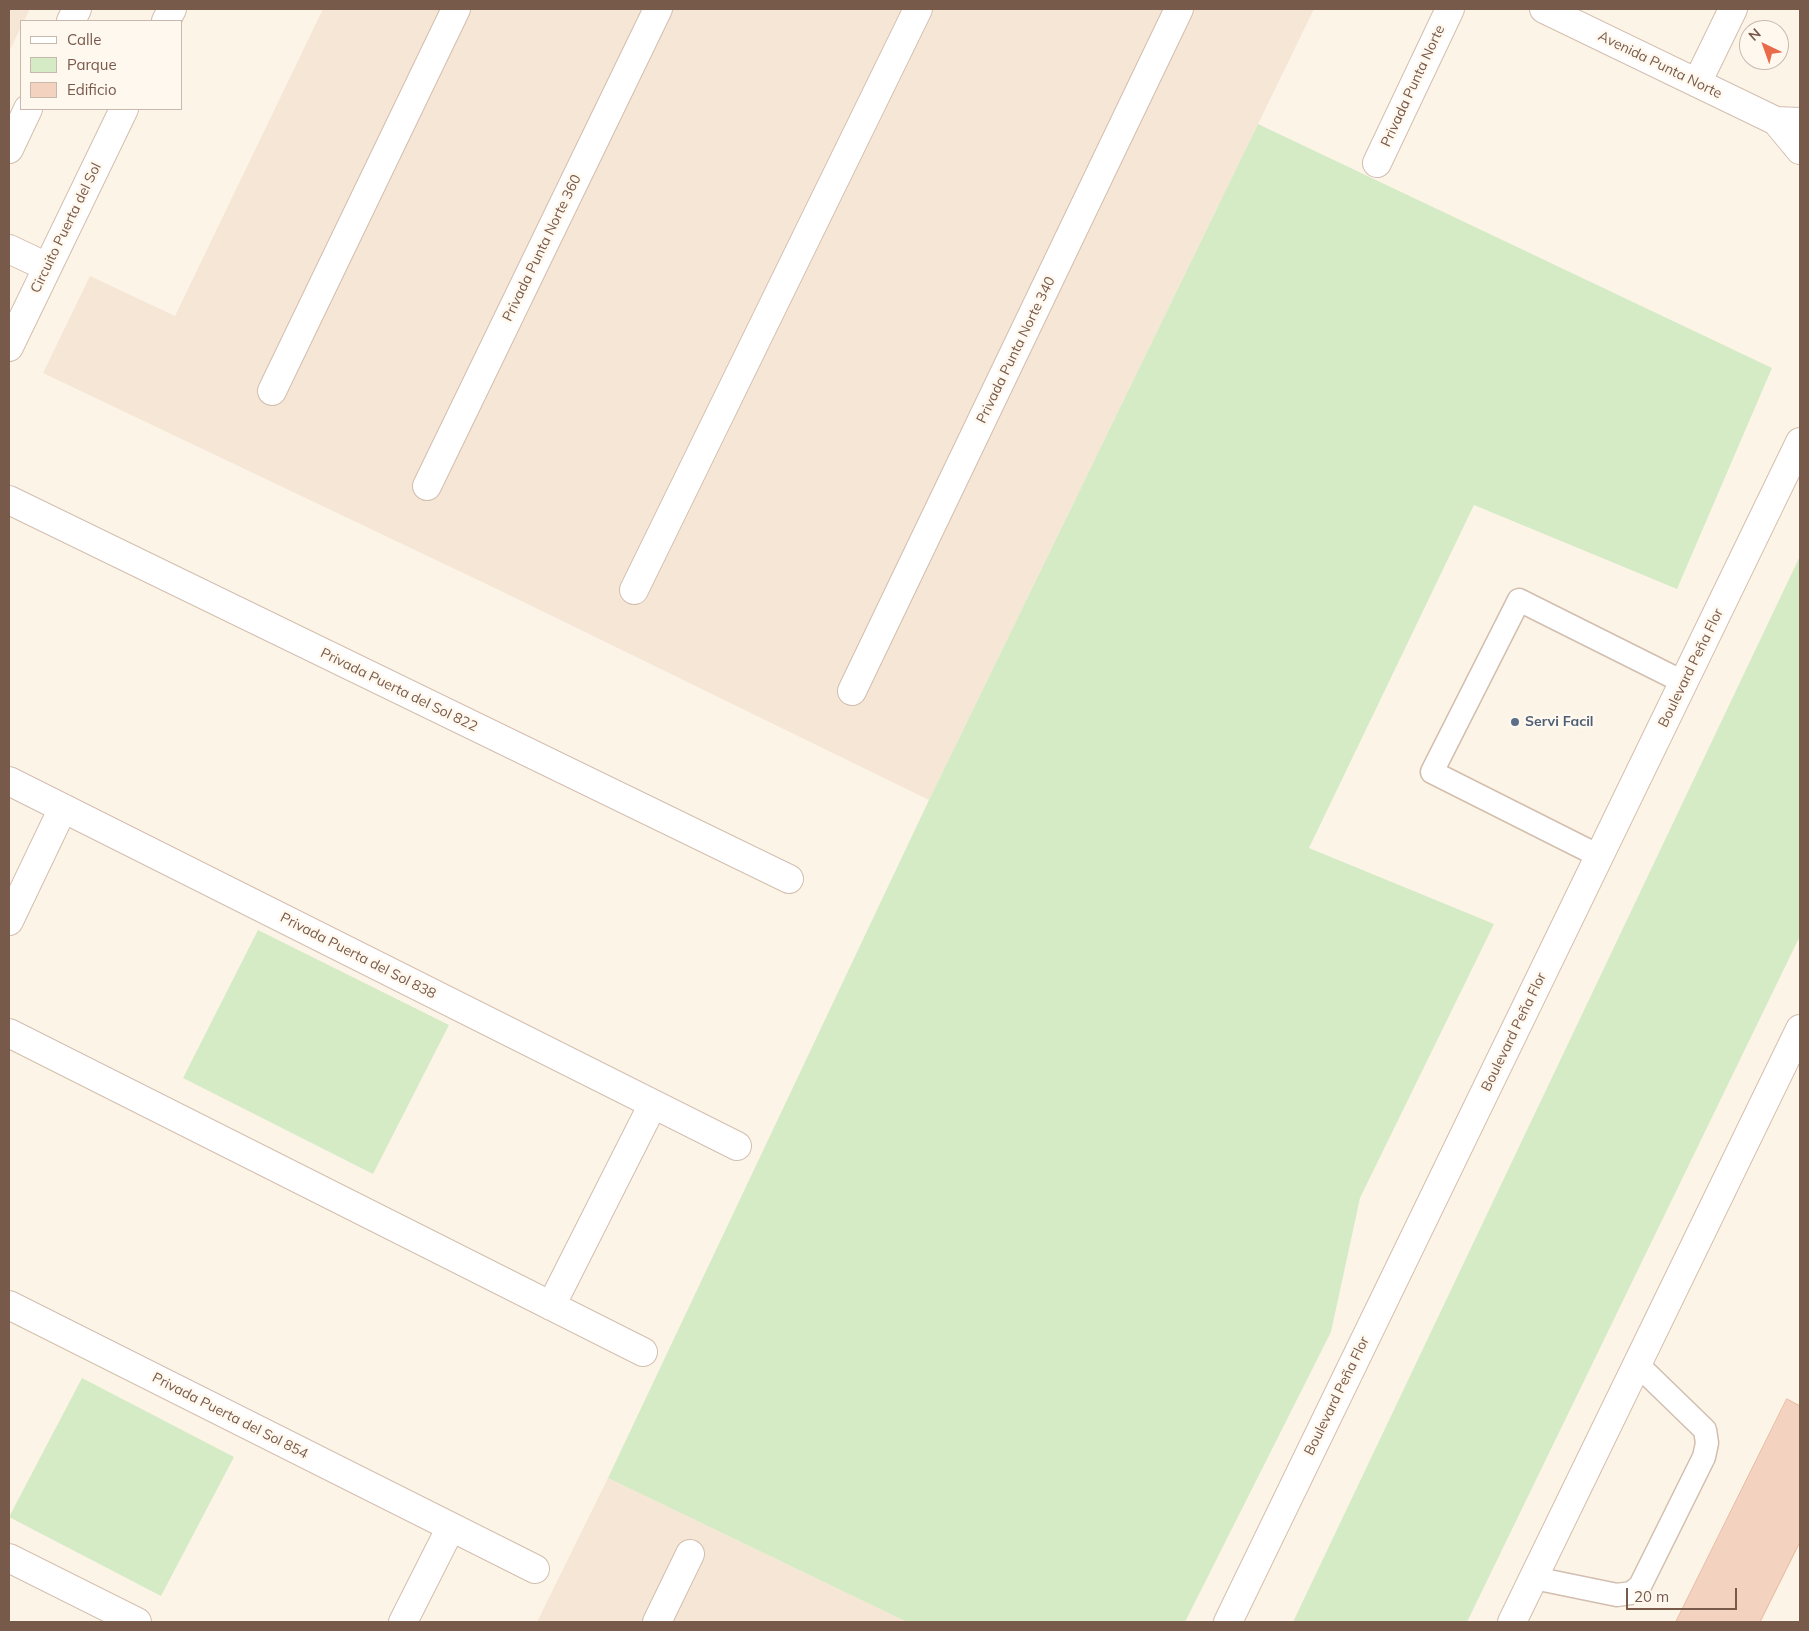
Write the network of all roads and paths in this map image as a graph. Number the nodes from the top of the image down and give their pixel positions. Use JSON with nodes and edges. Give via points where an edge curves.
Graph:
{"nodes":[{"id":1,"x":456,"y":9,"type":"edge"},
{"id":2,"x":658,"y":9,"type":"edge"},
{"id":3,"x":918,"y":9,"type":"edge"},
{"id":4,"x":1179,"y":9,"type":"edge"},
{"id":5,"x":1450,"y":9,"type":"edge"},
{"id":6,"x":1544,"y":9,"type":"edge"},
{"id":7,"x":1732,"y":9,"type":"edge"},
{"id":8,"x":1697,"y":83,"type":"junction"},
{"id":9,"x":28,"y":110,"type":"edge"},
{"id":10,"x":124,"y":110,"type":"edge"},
{"id":11,"x":1788,"y":121,"type":"edge"},
{"id":12,"x":9,"y":149,"type":"edge"},
{"id":13,"x":1800,"y":150,"type":"edge"},
{"id":14,"x":1377,"y":163,"type":"dead end"},
{"id":15,"x":9,"y":249,"type":"edge"},
{"id":16,"x":47,"y":267,"type":"junction"},
{"id":17,"x":9,"y":347,"type":"edge"},
{"id":18,"x":272,"y":391,"type":"dead end"},
{"id":19,"x":1800,"y":442,"type":"edge"},
{"id":20,"x":427,"y":486,"type":"dead end"},
{"id":21,"x":9,"y":500,"type":"edge"},
{"id":22,"x":634,"y":590,"type":"dead end"},
{"id":23,"x":1684,"y":682,"type":"junction"},
{"id":24,"x":852,"y":691,"type":"dead end"},
{"id":25,"x":9,"y":781,"type":"edge"},
{"id":26,"x":64,"y":808,"type":"junction"},
{"id":27,"x":1599,"y":856,"type":"junction"},
{"id":28,"x":789,"y":879,"type":"dead end"},
{"id":29,"x":9,"y":921,"type":"edge"},
{"id":30,"x":1800,"y":1029,"type":"edge"},
{"id":31,"x":9,"y":1034,"type":"edge"},
{"id":32,"x":653,"y":1104,"type":"junction"},
{"id":33,"x":737,"y":1146,"type":"dead end"},
{"id":34,"x":9,"y":1305,"type":"edge"},
{"id":35,"x":551,"y":1306,"type":"junction"},
{"id":36,"x":642,"y":1352,"type":"dead end"},
{"id":37,"x":1637,"y":1364,"type":"junction"},
{"id":38,"x":451,"y":1527,"type":"junction"},
{"id":39,"x":690,"y":1554,"type":"dead end"},
{"id":40,"x":9,"y":1558,"type":"edge"},
{"id":41,"x":536,"y":1570,"type":"dead end"},
{"id":42,"x":1534,"y":1578,"type":"junction"},
{"id":43,"x":137,"y":1622,"type":"edge"},
{"id":44,"x":403,"y":1622,"type":"edge"},
{"id":45,"x":656,"y":1622,"type":"edge"},
{"id":46,"x":1228,"y":1622,"type":"edge"},
{"id":47,"x":1512,"y":1622,"type":"edge"}],
"edges":[{"from":1,"to":18,"type":"street"},
{"from":2,"to":20,"type":"street","name":"Privada Punta Norte 360"},
{"from":3,"to":22,"type":"street"},
{"from":4,"to":24,"type":"street","name":"Privada Punta Norte 340"},
{"from":5,"to":14,"type":"street","name":"Privada Punta Norte"},
{"from":6,"to":8,"type":"street","name":"Avenida Punta Norte"},
{"from":7,"to":8,"type":"street"},
{"from":8,"to":11,"type":"street","name":"Avenida Punta Norte"},
{"from":9,"to":12,"type":"street"},
{"from":10,"to":16,"type":"street","name":"Circuito Puerta del Sol"},
{"from":11,"to":13,"type":"street"},
{"from":15,"to":16,"type":"street"},
{"from":16,"to":17,"type":"street","name":"Circuito Puerta del Sol"},
{"from":19,"to":23,"type":"street","name":"Boulevard Peña Flor"},
{"from":21,"to":28,"type":"street","name":"Privada Puerta del Sol 822"},
{"from":23,"to":27,"type":"street","name":"Boulevard Peña Flor"},
{"from":23,"to":27,"type":"lane","via":[[1519,600],[1432,772]]},
{"from":25,"to":26,"type":"street","name":"Privada Puerta del Sol 838"},
{"from":26,"to":29,"type":"street"},
{"from":26,"to":32,"type":"street","name":"Privada Puerta del Sol 838"},
{"from":27,"to":46,"type":"street","name":"Boulevard Peña Flor"},
{"from":30,"to":37,"type":"street"},
{"from":31,"to":35,"type":"street"},
{"from":32,"to":33,"type":"street","name":"Privada Puerta del Sol 838"},
{"from":32,"to":35,"type":"street"},
{"from":34,"to":38,"type":"street","name":"Privada Puerta del Sol 854"},
{"from":35,"to":36,"type":"street"},
{"from":37,"to":42,"type":"street"},
{"from":37,"to":42,"type":"lane","via":[[1705,1430],[1704,1457],[1640,1586],[1631,1593],[1617,1595]]},
{"from":38,"to":41,"type":"street","name":"Privada Puerta del Sol 854"},
{"from":38,"to":44,"type":"street"},
{"from":39,"to":45,"type":"street"},
{"from":40,"to":43,"type":"street"},
{"from":42,"to":47,"type":"street"}]}
